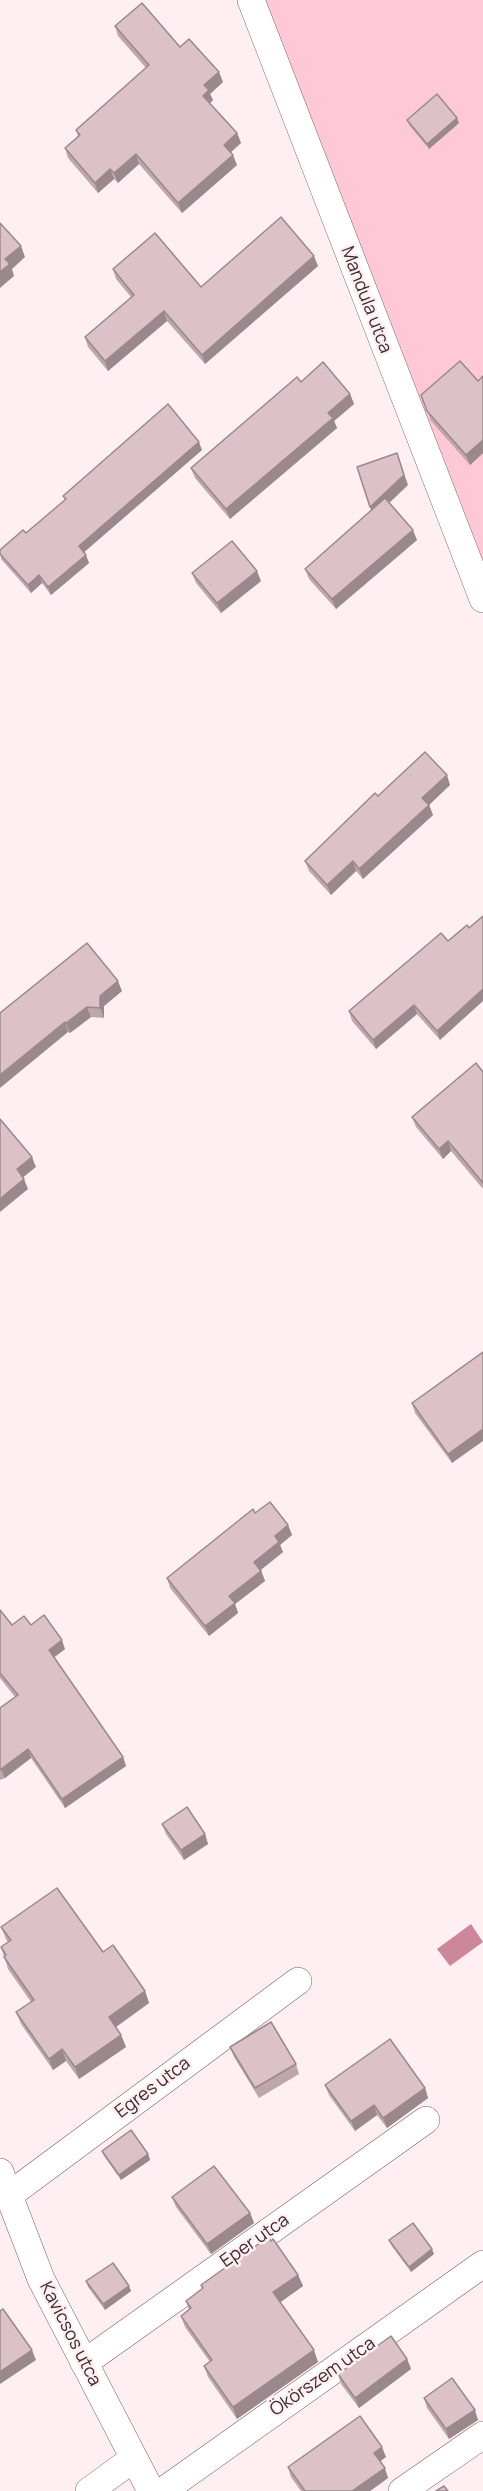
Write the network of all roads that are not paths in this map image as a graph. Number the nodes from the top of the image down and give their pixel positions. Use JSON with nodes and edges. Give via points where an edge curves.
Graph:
{"nodes":[{"id":1,"x":250,"y":0,"type":"edge"},
{"id":2,"x":483,"y":599,"type":"edge"},
{"id":3,"x":298,"y":1981,"type":"dead end"},
{"id":4,"x":426,"y":2120,"type":"dead end"},
{"id":5,"x":4,"y":2184,"type":"edge"},
{"id":6,"x":483,"y":2264,"type":"edge"},
{"id":7,"x":84,"y":2362,"type":"junction"},
{"id":8,"x":483,"y":2435,"type":"edge"},
{"id":9,"x":133,"y":2459,"type":"junction"},
{"id":10,"x":89,"y":2491,"type":"edge"},
{"id":11,"x":151,"y":2491,"type":"edge"},
{"id":12,"x":163,"y":2491,"type":"edge"},
{"id":13,"x":402,"y":2491,"type":"edge"}],
"edges":[{"from":1,"to":2,"type":"street","name":"Mandula utca"},
{"from":3,"to":5,"type":"street","name":"Egres utca"},
{"from":4,"to":7,"type":"street","name":"Eper utca"},
{"from":5,"to":7,"type":"street","name":"Kavicsos utca","via":[[41,2279]]},
{"from":6,"to":12,"type":"street","name":"Ökörszem utca"},
{"from":7,"to":9,"type":"street","name":"Kavicsos utca"},
{"from":8,"to":13,"type":"street"},
{"from":9,"to":10,"type":"street"},
{"from":9,"to":11,"type":"street","name":"Kavicsos utca"}]}
